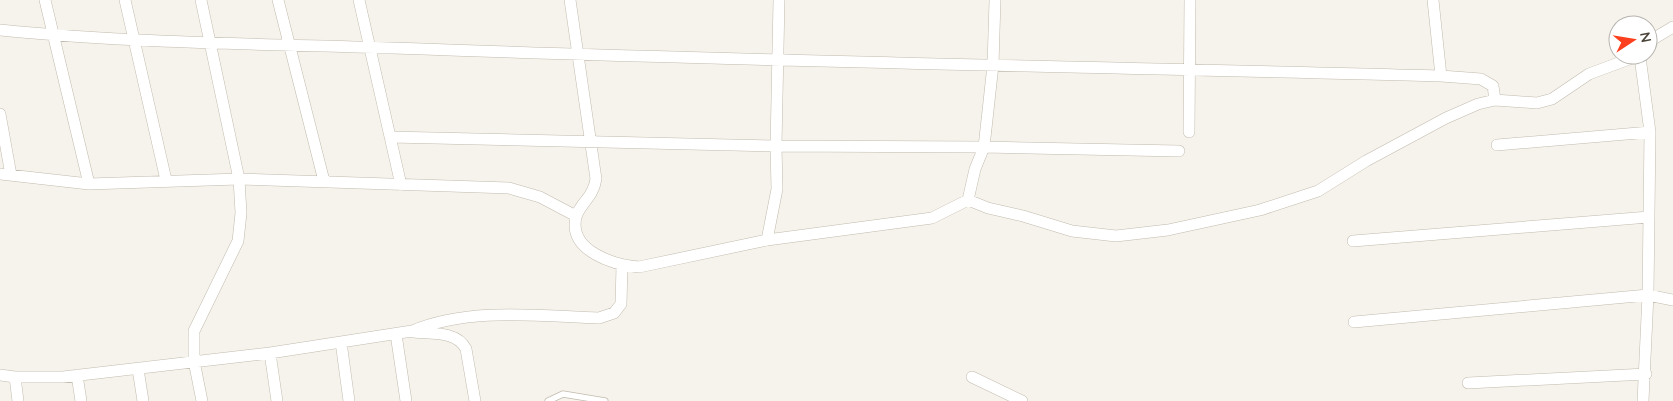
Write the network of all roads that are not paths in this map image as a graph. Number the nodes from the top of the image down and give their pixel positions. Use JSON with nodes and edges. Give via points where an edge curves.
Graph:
{"nodes":[{"id":1,"x":45,"y":0,"type":"edge"},
{"id":2,"x":125,"y":0,"type":"edge"},
{"id":3,"x":201,"y":0,"type":"edge"},
{"id":4,"x":278,"y":0,"type":"edge"},
{"id":5,"x":360,"y":0,"type":"edge"},
{"id":6,"x":570,"y":0,"type":"edge"},
{"id":7,"x":779,"y":0,"type":"edge"},
{"id":8,"x":995,"y":0,"type":"edge"},
{"id":9,"x":1190,"y":0,"type":"edge"},
{"id":10,"x":1433,"y":0,"type":"edge"},
{"id":11,"x":1673,"y":27,"type":"edge"},
{"id":12,"x":0,"y":30,"type":"edge"},
{"id":13,"x":1658,"y":34,"type":"edge"},
{"id":14,"x":53,"y":35,"type":"junction"},
{"id":15,"x":135,"y":39,"type":"junction"},
{"id":16,"x":211,"y":42,"type":"junction"},
{"id":17,"x":290,"y":44,"type":"junction"},
{"id":18,"x":370,"y":47,"type":"junction"},
{"id":19,"x":578,"y":54,"type":"junction"},
{"id":20,"x":778,"y":59,"type":"junction"},
{"id":21,"x":993,"y":65,"type":"junction"},
{"id":22,"x":1614,"y":65,"type":"edge"},
{"id":23,"x":1641,"y":65,"type":"edge"},
{"id":24,"x":1190,"y":70,"type":"junction"},
{"id":25,"x":1440,"y":76,"type":"junction"},
{"id":26,"x":1496,"y":100,"type":"junction"},
{"id":27,"x":0,"y":114,"type":"edge"},
{"id":28,"x":1189,"y":132,"type":"dead end"},
{"id":29,"x":1650,"y":132,"type":"junction"},
{"id":30,"x":390,"y":137,"type":"junction"},
{"id":31,"x":590,"y":142,"type":"junction"},
{"id":32,"x":1497,"y":145,"type":"dead end"},
{"id":33,"x":776,"y":146,"type":"junction"},
{"id":34,"x":984,"y":147,"type":"junction"},
{"id":35,"x":1179,"y":151,"type":"dead end"},
{"id":36,"x":6,"y":174,"type":"edge"},
{"id":37,"x":240,"y":179,"type":"junction"},
{"id":38,"x":166,"y":180,"type":"junction"},
{"id":39,"x":324,"y":181,"type":"junction"},
{"id":40,"x":89,"y":184,"type":"junction"},
{"id":41,"x":401,"y":185,"type":"junction"},
{"id":42,"x":968,"y":200,"type":"junction"},
{"id":43,"x":576,"y":216,"type":"junction"},
{"id":44,"x":1649,"y":217,"type":"junction"},
{"id":45,"x":767,"y":240,"type":"junction"},
{"id":46,"x":1353,"y":241,"type":"dead end"},
{"id":47,"x":622,"y":266,"type":"junction"},
{"id":48,"x":1648,"y":295,"type":"junction"},
{"id":49,"x":1673,"y":300,"type":"edge"},
{"id":50,"x":1354,"y":322,"type":"dead end"},
{"id":51,"x":412,"y":331,"type":"junction"},
{"id":52,"x":396,"y":334,"type":"junction"},
{"id":53,"x":341,"y":342,"type":"junction"},
{"id":54,"x":270,"y":353,"type":"junction"},
{"id":55,"x":194,"y":361,"type":"junction"},
{"id":56,"x":138,"y":369,"type":"junction"},
{"id":57,"x":1646,"y":374,"type":"junction"},
{"id":58,"x":0,"y":375,"type":"edge"},
{"id":59,"x":77,"y":375,"type":"junction"},
{"id":60,"x":972,"y":377,"type":"dead end"},
{"id":61,"x":15,"y":378,"type":"junction"},
{"id":62,"x":1468,"y":383,"type":"dead end"},
{"id":63,"x":18,"y":401,"type":"edge"},
{"id":64,"x":81,"y":401,"type":"edge"},
{"id":65,"x":143,"y":401,"type":"edge"},
{"id":66,"x":202,"y":401,"type":"edge"},
{"id":67,"x":277,"y":401,"type":"edge"},
{"id":68,"x":349,"y":401,"type":"edge"},
{"id":69,"x":406,"y":401,"type":"edge"},
{"id":70,"x":475,"y":401,"type":"edge"},
{"id":71,"x":548,"y":401,"type":"edge"},
{"id":72,"x":605,"y":401,"type":"edge"},
{"id":73,"x":1022,"y":401,"type":"edge"},
{"id":74,"x":1643,"y":401,"type":"edge"}],
"edges":[{"from":1,"to":14,"type":"street"},
{"from":2,"to":15,"type":"street"},
{"from":3,"to":16,"type":"street"},
{"from":4,"to":17,"type":"street"},
{"from":5,"to":18,"type":"street"},
{"from":6,"to":19,"type":"street"},
{"from":7,"to":20,"type":"street"},
{"from":8,"to":21,"type":"street"},
{"from":9,"to":24,"type":"street"},
{"from":10,"to":25,"type":"street"},
{"from":11,"to":13,"type":"street"},
{"from":12,"to":14,"type":"street"},
{"from":14,"to":15,"type":"street"},
{"from":14,"to":40,"type":"street"},
{"from":15,"to":16,"type":"street"},
{"from":15,"to":38,"type":"street"},
{"from":16,"to":17,"type":"street"},
{"from":16,"to":37,"type":"street"},
{"from":17,"to":18,"type":"street"},
{"from":17,"to":39,"type":"street"},
{"from":18,"to":19,"type":"street"},
{"from":18,"to":30,"type":"street"},
{"from":19,"to":20,"type":"street"},
{"from":19,"to":31,"type":"street"},
{"from":20,"to":21,"type":"street"},
{"from":20,"to":33,"type":"street"},
{"from":21,"to":24,"type":"street"},
{"from":21,"to":34,"type":"street"},
{"from":22,"to":26,"type":"street","via":[[1589,74],[1552,99],[1537,103]]},
{"from":23,"to":29,"type":"street"},
{"from":24,"to":25,"type":"street"},
{"from":24,"to":28,"type":"street"},
{"from":25,"to":26,"type":"street","via":[[1481,79],[1493,86]]},
{"from":26,"to":42,"type":"street","via":[[1446,118],[1366,160],[1318,191],[1290,202],[1168,230],[1116,236],[1072,230]]},
{"from":27,"to":36,"type":"street"},
{"from":29,"to":32,"type":"street"},
{"from":29,"to":44,"type":"street"},
{"from":30,"to":31,"type":"street"},
{"from":30,"to":41,"type":"street"},
{"from":31,"to":33,"type":"street"},
{"from":31,"to":43,"type":"street","via":[[596,179],[594,191]]},
{"from":33,"to":34,"type":"street"},
{"from":33,"to":45,"type":"street","via":[[777,189]]},
{"from":34,"to":35,"type":"street"},
{"from":34,"to":42,"type":"street"},
{"from":36,"to":40,"type":"street"},
{"from":37,"to":38,"type":"street"},
{"from":37,"to":39,"type":"street"},
{"from":37,"to":55,"type":"street","via":[[238,241],[194,331]]},
{"from":38,"to":40,"type":"street"},
{"from":39,"to":41,"type":"street"},
{"from":41,"to":43,"type":"street","via":[[509,188],[540,197]]},
{"from":42,"to":45,"type":"street","via":[[932,218]]},
{"from":43,"to":47,"type":"street","via":[[581,242],[598,256]]},
{"from":44,"to":46,"type":"street"},
{"from":44,"to":48,"type":"street"},
{"from":45,"to":47,"type":"street","via":[[639,267]]},
{"from":47,"to":51,"type":"street","via":[[621,304],[614,313],[599,318],[493,315],[452,319]]},
{"from":48,"to":49,"type":"street"},
{"from":48,"to":50,"type":"street"},
{"from":48,"to":57,"type":"street"},
{"from":51,"to":52,"type":"street"},
{"from":51,"to":70,"type":"street","via":[[456,337],[462,341]]},
{"from":52,"to":53,"type":"street"},
{"from":52,"to":69,"type":"street"},
{"from":53,"to":54,"type":"street"},
{"from":53,"to":68,"type":"street"},
{"from":54,"to":55,"type":"street"},
{"from":54,"to":67,"type":"street"},
{"from":55,"to":56,"type":"street"},
{"from":55,"to":66,"type":"street"},
{"from":56,"to":59,"type":"street"},
{"from":56,"to":65,"type":"street"},
{"from":57,"to":62,"type":"street"},
{"from":57,"to":74,"type":"street"},
{"from":58,"to":61,"type":"street"},
{"from":59,"to":61,"type":"street"},
{"from":59,"to":64,"type":"street"},
{"from":60,"to":73,"type":"street"},
{"from":61,"to":63,"type":"street"},
{"from":71,"to":72,"type":"lane","via":[[563,394]]}]}
